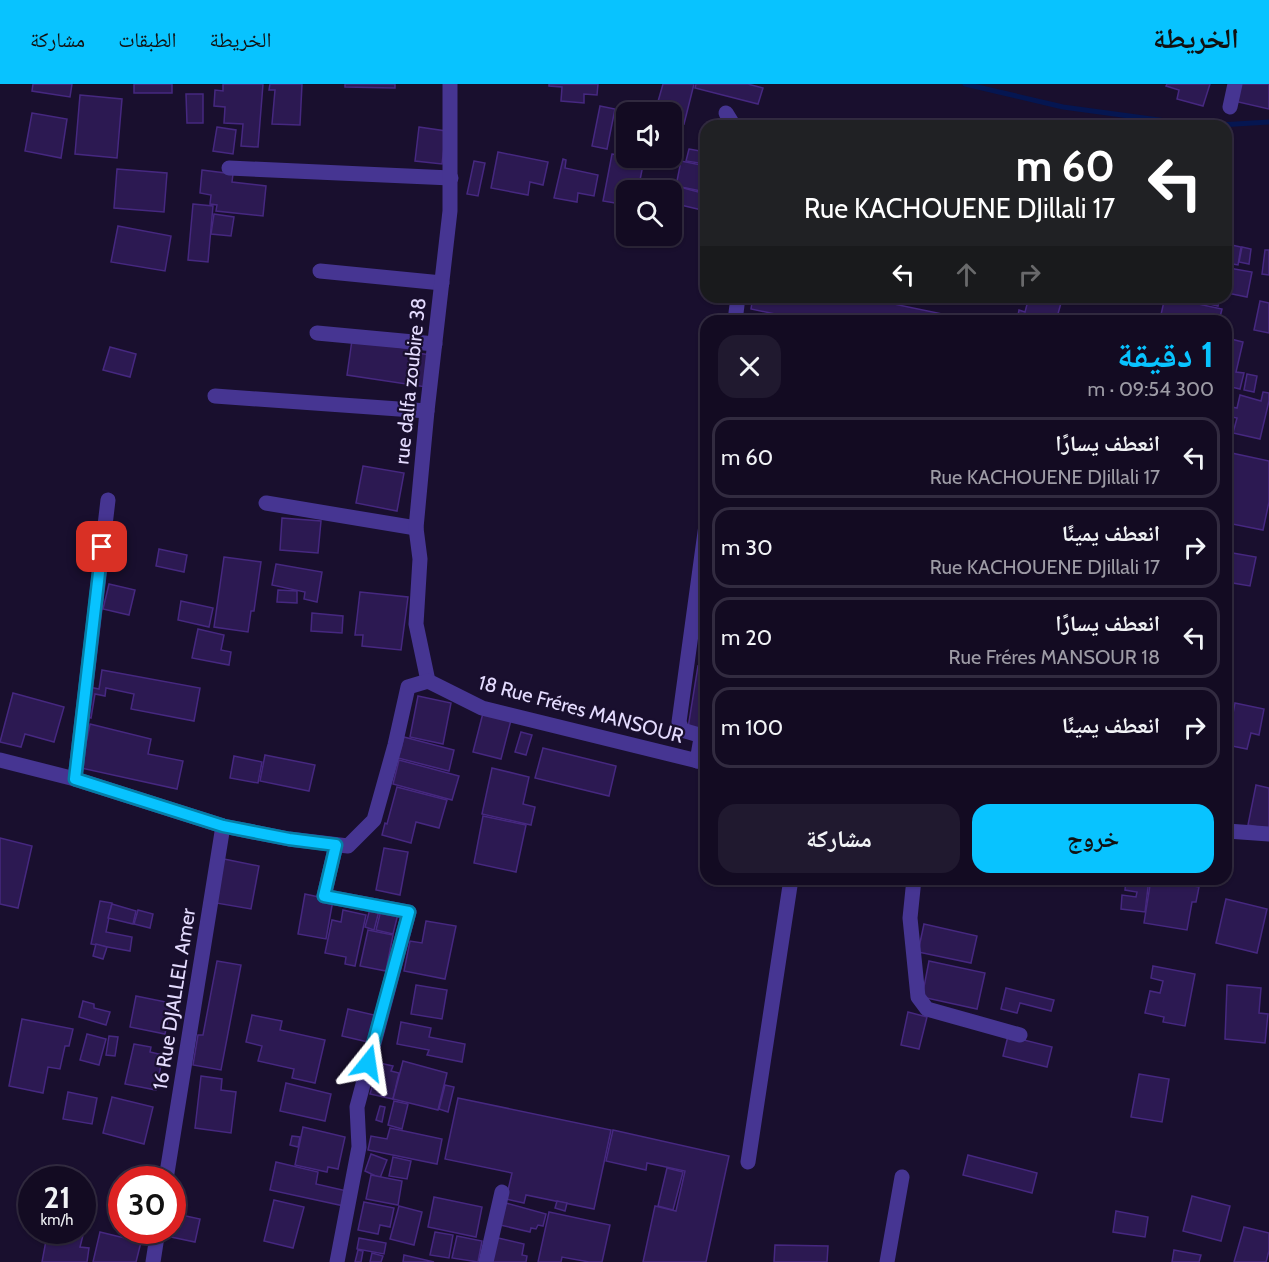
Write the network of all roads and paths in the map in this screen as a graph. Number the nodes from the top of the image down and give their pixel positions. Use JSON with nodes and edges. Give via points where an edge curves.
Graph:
{"nodes":[{"id":1,"x":450,"y":84,"type":"edge"},
{"id":2,"x":1235,"y":84,"type":"edge"},
{"id":3,"x":1230,"y":107,"type":"dead end"},
{"id":4,"x":229,"y":168,"type":"dead end"},
{"id":5,"x":451,"y":178,"type":"junction"},
{"id":6,"x":320,"y":271,"type":"dead end"},
{"id":7,"x":442,"y":283,"type":"junction"},
{"id":8,"x":317,"y":333,"type":"dead end"},
{"id":9,"x":435,"y":344,"type":"junction"},
{"id":10,"x":215,"y":396,"type":"dead end"},
{"id":11,"x":427,"y":411,"type":"junction"},
{"id":12,"x":108,"y":500,"type":"dead end"},
{"id":13,"x":266,"y":503,"type":"dead end"},
{"id":14,"x":416,"y":528,"type":"junction"},
{"id":15,"x":700,"y":569,"type":"edge"},
{"id":16,"x":428,"y":681,"type":"junction"},
{"id":17,"x":700,"y":736,"type":"edge"},
{"id":18,"x":0,"y":760,"type":"edge"},
{"id":19,"x":700,"y":762,"type":"edge"},
{"id":20,"x":75,"y":779,"type":"junction"},
{"id":21,"x":223,"y":826,"type":"junction"},
{"id":22,"x":1232,"y":831,"type":"edge"},
{"id":23,"x":1269,"y":834,"type":"edge"},
{"id":24,"x":336,"y":845,"type":"junction"},
{"id":25,"x":790,"y":885,"type":"edge"},
{"id":26,"x":913,"y":885,"type":"edge"},
{"id":27,"x":1020,"y":1035,"type":"dead end"},
{"id":28,"x":748,"y":1162,"type":"dead end"},
{"id":29,"x":168,"y":1166,"type":"edge"},
{"id":30,"x":902,"y":1177,"type":"dead end"},
{"id":31,"x":502,"y":1192,"type":"dead end"},
{"id":32,"x":156,"y":1244,"type":"edge"},
{"id":33,"x":153,"y":1262,"type":"edge"},
{"id":34,"x":337,"y":1262,"type":"edge"},
{"id":35,"x":486,"y":1262,"type":"edge"},
{"id":36,"x":887,"y":1262,"type":"edge"}],
"edges":[{"from":1,"to":5,"type":"street","name":"rue dalfa zoubire 38"},
{"from":2,"to":3,"type":"street"},
{"from":4,"to":5,"type":"street"},
{"from":5,"to":7,"type":"street","name":"rue dalfa zoubire 38"},
{"from":6,"to":7,"type":"street"},
{"from":7,"to":9,"type":"street","name":"rue dalfa zoubire 38"},
{"from":8,"to":9,"type":"street"},
{"from":9,"to":11,"type":"street","name":"rue dalfa zoubire 38"},
{"from":10,"to":11,"type":"street"},
{"from":11,"to":14,"type":"street","name":"rue dalfa zoubire 38"},
{"from":12,"to":20,"type":"street"},
{"from":13,"to":14,"type":"street"},
{"from":14,"to":16,"type":"street","name":"rue dalfa zoubire 38","via":[[420,559],[416,624]]},
{"from":15,"to":17,"type":"street","via":[[679,722],[682,730]]},
{"from":16,"to":19,"type":"street","name":"18 Rue Fréres MANSOUR","via":[[482,708]]},
{"from":16,"to":24,"type":"street","via":[[408,687],[374,820],[348,846]]},
{"from":18,"to":20,"type":"street"},
{"from":20,"to":21,"type":"street"},
{"from":21,"to":24,"type":"street"},
{"from":21,"to":29,"type":"street","name":"16 Rue DJALLEL Amer"},
{"from":22,"to":23,"type":"street"},
{"from":24,"to":34,"type":"street","via":[[324,896],[409,912],[357,1107],[359,1147]]},
{"from":25,"to":28,"type":"street"},
{"from":26,"to":27,"type":"street","via":[[910,918],[918,997],[922,1003],[927,1010]]},
{"from":30,"to":36,"type":"street"},
{"from":31,"to":35,"type":"street"},
{"from":32,"to":33,"type":"street"}]}
